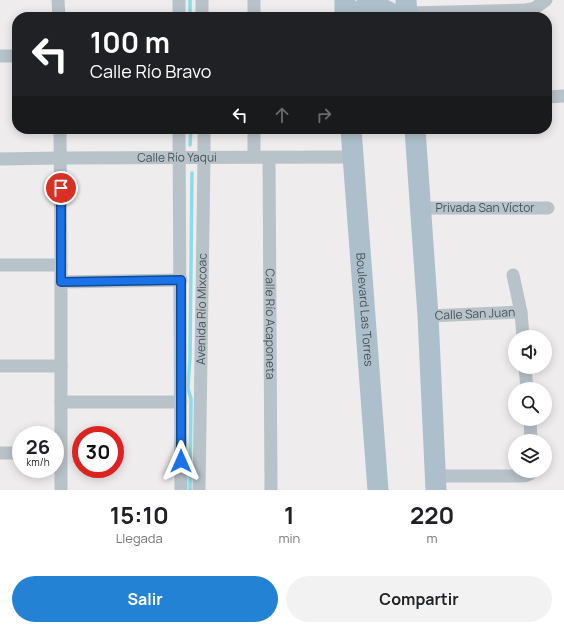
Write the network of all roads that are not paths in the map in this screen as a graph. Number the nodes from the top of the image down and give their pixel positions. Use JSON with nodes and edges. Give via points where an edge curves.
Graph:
{"nodes":[{"id":1,"x":58,"y":0,"type":"edge"},
{"id":2,"x":179,"y":0,"type":"edge"},
{"id":3,"x":202,"y":0,"type":"edge"},
{"id":4,"x":254,"y":0,"type":"edge"},
{"id":5,"x":345,"y":0,"type":"edge"},
{"id":6,"x":546,"y":0,"type":"edge"},
{"id":7,"x":59,"y":12,"type":"edge"},
{"id":8,"x":179,"y":12,"type":"edge"},
{"id":9,"x":202,"y":12,"type":"edge"},
{"id":10,"x":254,"y":12,"type":"edge"},
{"id":11,"x":345,"y":12,"type":"edge"},
{"id":12,"x":359,"y":12,"type":"edge"},
{"id":13,"x":389,"y":12,"type":"edge"},
{"id":14,"x":404,"y":12,"type":"edge"},
{"id":15,"x":0,"y":56,"type":"edge"},
{"id":16,"x":12,"y":56,"type":"edge"},
{"id":17,"x":564,"y":96,"type":"edge"},
{"id":18,"x":552,"y":97,"type":"edge"},
{"id":19,"x":60,"y":134,"type":"edge"},
{"id":20,"x":179,"y":134,"type":"edge"},
{"id":21,"x":204,"y":134,"type":"edge"},
{"id":22,"x":254,"y":134,"type":"edge"},
{"id":23,"x":352,"y":134,"type":"edge"},
{"id":24,"x":415,"y":134,"type":"edge"},
{"id":25,"x":179,"y":157,"type":"junction"},
{"id":26,"x":254,"y":157,"type":"junction"},
{"id":27,"x":354,"y":157,"type":"junction"},
{"id":28,"x":60,"y":158,"type":"junction"},
{"id":29,"x":204,"y":158,"type":"junction"},
{"id":30,"x":269,"y":158,"type":"junction"},
{"id":31,"x":0,"y":159,"type":"edge"},
{"id":32,"x":421,"y":208,"type":"junction"},
{"id":33,"x":548,"y":208,"type":"dead end"},
{"id":34,"x":62,"y":264,"type":"junction"},
{"id":35,"x":0,"y":265,"type":"edge"},
{"id":36,"x":514,"y":275,"type":"dead end"},
{"id":37,"x":181,"y":280,"type":"junction"},
{"id":38,"x":61,"y":282,"type":"junction"},
{"id":39,"x":521,"y":312,"type":"junction"},
{"id":40,"x":428,"y":316,"type":"junction"},
{"id":41,"x":522,"y":330,"type":"edge"},
{"id":42,"x":0,"y":366,"type":"edge"},
{"id":43,"x":62,"y":366,"type":"junction"},
{"id":44,"x":62,"y":402,"type":"junction"},
{"id":45,"x":181,"y":402,"type":"junction"},
{"id":46,"x":60,"y":426,"type":"edge"},
{"id":47,"x":0,"y":453,"type":"edge"},
{"id":48,"x":12,"y":453,"type":"edge"},
{"id":49,"x":508,"y":477,"type":"edge"},
{"id":50,"x":60,"y":478,"type":"edge"},
{"id":51,"x":435,"y":483,"type":"edge"},
{"id":52,"x":61,"y":490,"type":"edge"},
{"id":53,"x":181,"y":490,"type":"edge"},
{"id":54,"x":199,"y":490,"type":"edge"},
{"id":55,"x":271,"y":490,"type":"edge"},
{"id":56,"x":378,"y":490,"type":"edge"}],
"edges":[{"from":1,"to":7,"type":"street"},
{"from":2,"to":8,"type":"street"},
{"from":3,"to":9,"type":"street"},
{"from":4,"to":10,"type":"street"},
{"from":5,"to":11,"type":"main road"},
{"from":6,"to":14,"type":"street","via":[[534,8],[525,10]]},
{"from":12,"to":13,"type":"main road","via":[[377,7]]},
{"from":15,"to":16,"type":"street"},
{"from":17,"to":18,"type":"street"},
{"from":19,"to":28,"type":"street"},
{"from":20,"to":25,"type":"street","name":"Avenida Río Mixcoac"},
{"from":21,"to":29,"type":"street","name":"Avenida Río Mixcoac"},
{"from":22,"to":26,"type":"street"},
{"from":23,"to":27,"type":"main road","name":"Boulevard Las Torres"},
{"from":24,"to":32,"type":"main road"},
{"from":25,"to":28,"type":"street","name":"Calle Río Yaqui"},
{"from":25,"to":29,"type":"street","name":"Calle Río Yaqui"},
{"from":25,"to":37,"type":"street","name":"Avenida Río Mixcoac"},
{"from":26,"to":29,"type":"street","name":"Calle Río Yaqui"},
{"from":26,"to":30,"type":"street","name":"Calle Río Yaqui"},
{"from":27,"to":30,"type":"street","name":"Calle Río Yaqui"},
{"from":27,"to":56,"type":"main road","name":"Boulevard Las Torres"},
{"from":28,"to":31,"type":"street","name":"Calle Río Yaqui"},
{"from":28,"to":34,"type":"street"},
{"from":29,"to":54,"type":"street","name":"Avenida Río Mixcoac"},
{"from":30,"to":55,"type":"street","name":"Calle Río Acaponeta"},
{"from":32,"to":33,"type":"street","name":"Privada San Víctor"},
{"from":32,"to":40,"type":"main road"},
{"from":34,"to":35,"type":"street"},
{"from":34,"to":38,"type":"street"},
{"from":36,"to":39,"type":"street"},
{"from":37,"to":38,"type":"street"},
{"from":37,"to":45,"type":"street","name":"Avenida Río Mixcoac"},
{"from":38,"to":43,"type":"street"},
{"from":39,"to":40,"type":"street","name":"Calle San Juan"},
{"from":39,"to":41,"type":"street","name":"Calle San Juan"},
{"from":40,"to":51,"type":"main road"},
{"from":42,"to":43,"type":"street"},
{"from":43,"to":44,"type":"street"},
{"from":44,"to":45,"type":"street"},
{"from":44,"to":46,"type":"street"},
{"from":45,"to":53,"type":"street","name":"Avenida Río Mixcoac"},
{"from":47,"to":48,"type":"street"},
{"from":49,"to":51,"type":"street"},
{"from":50,"to":52,"type":"street"}]}
